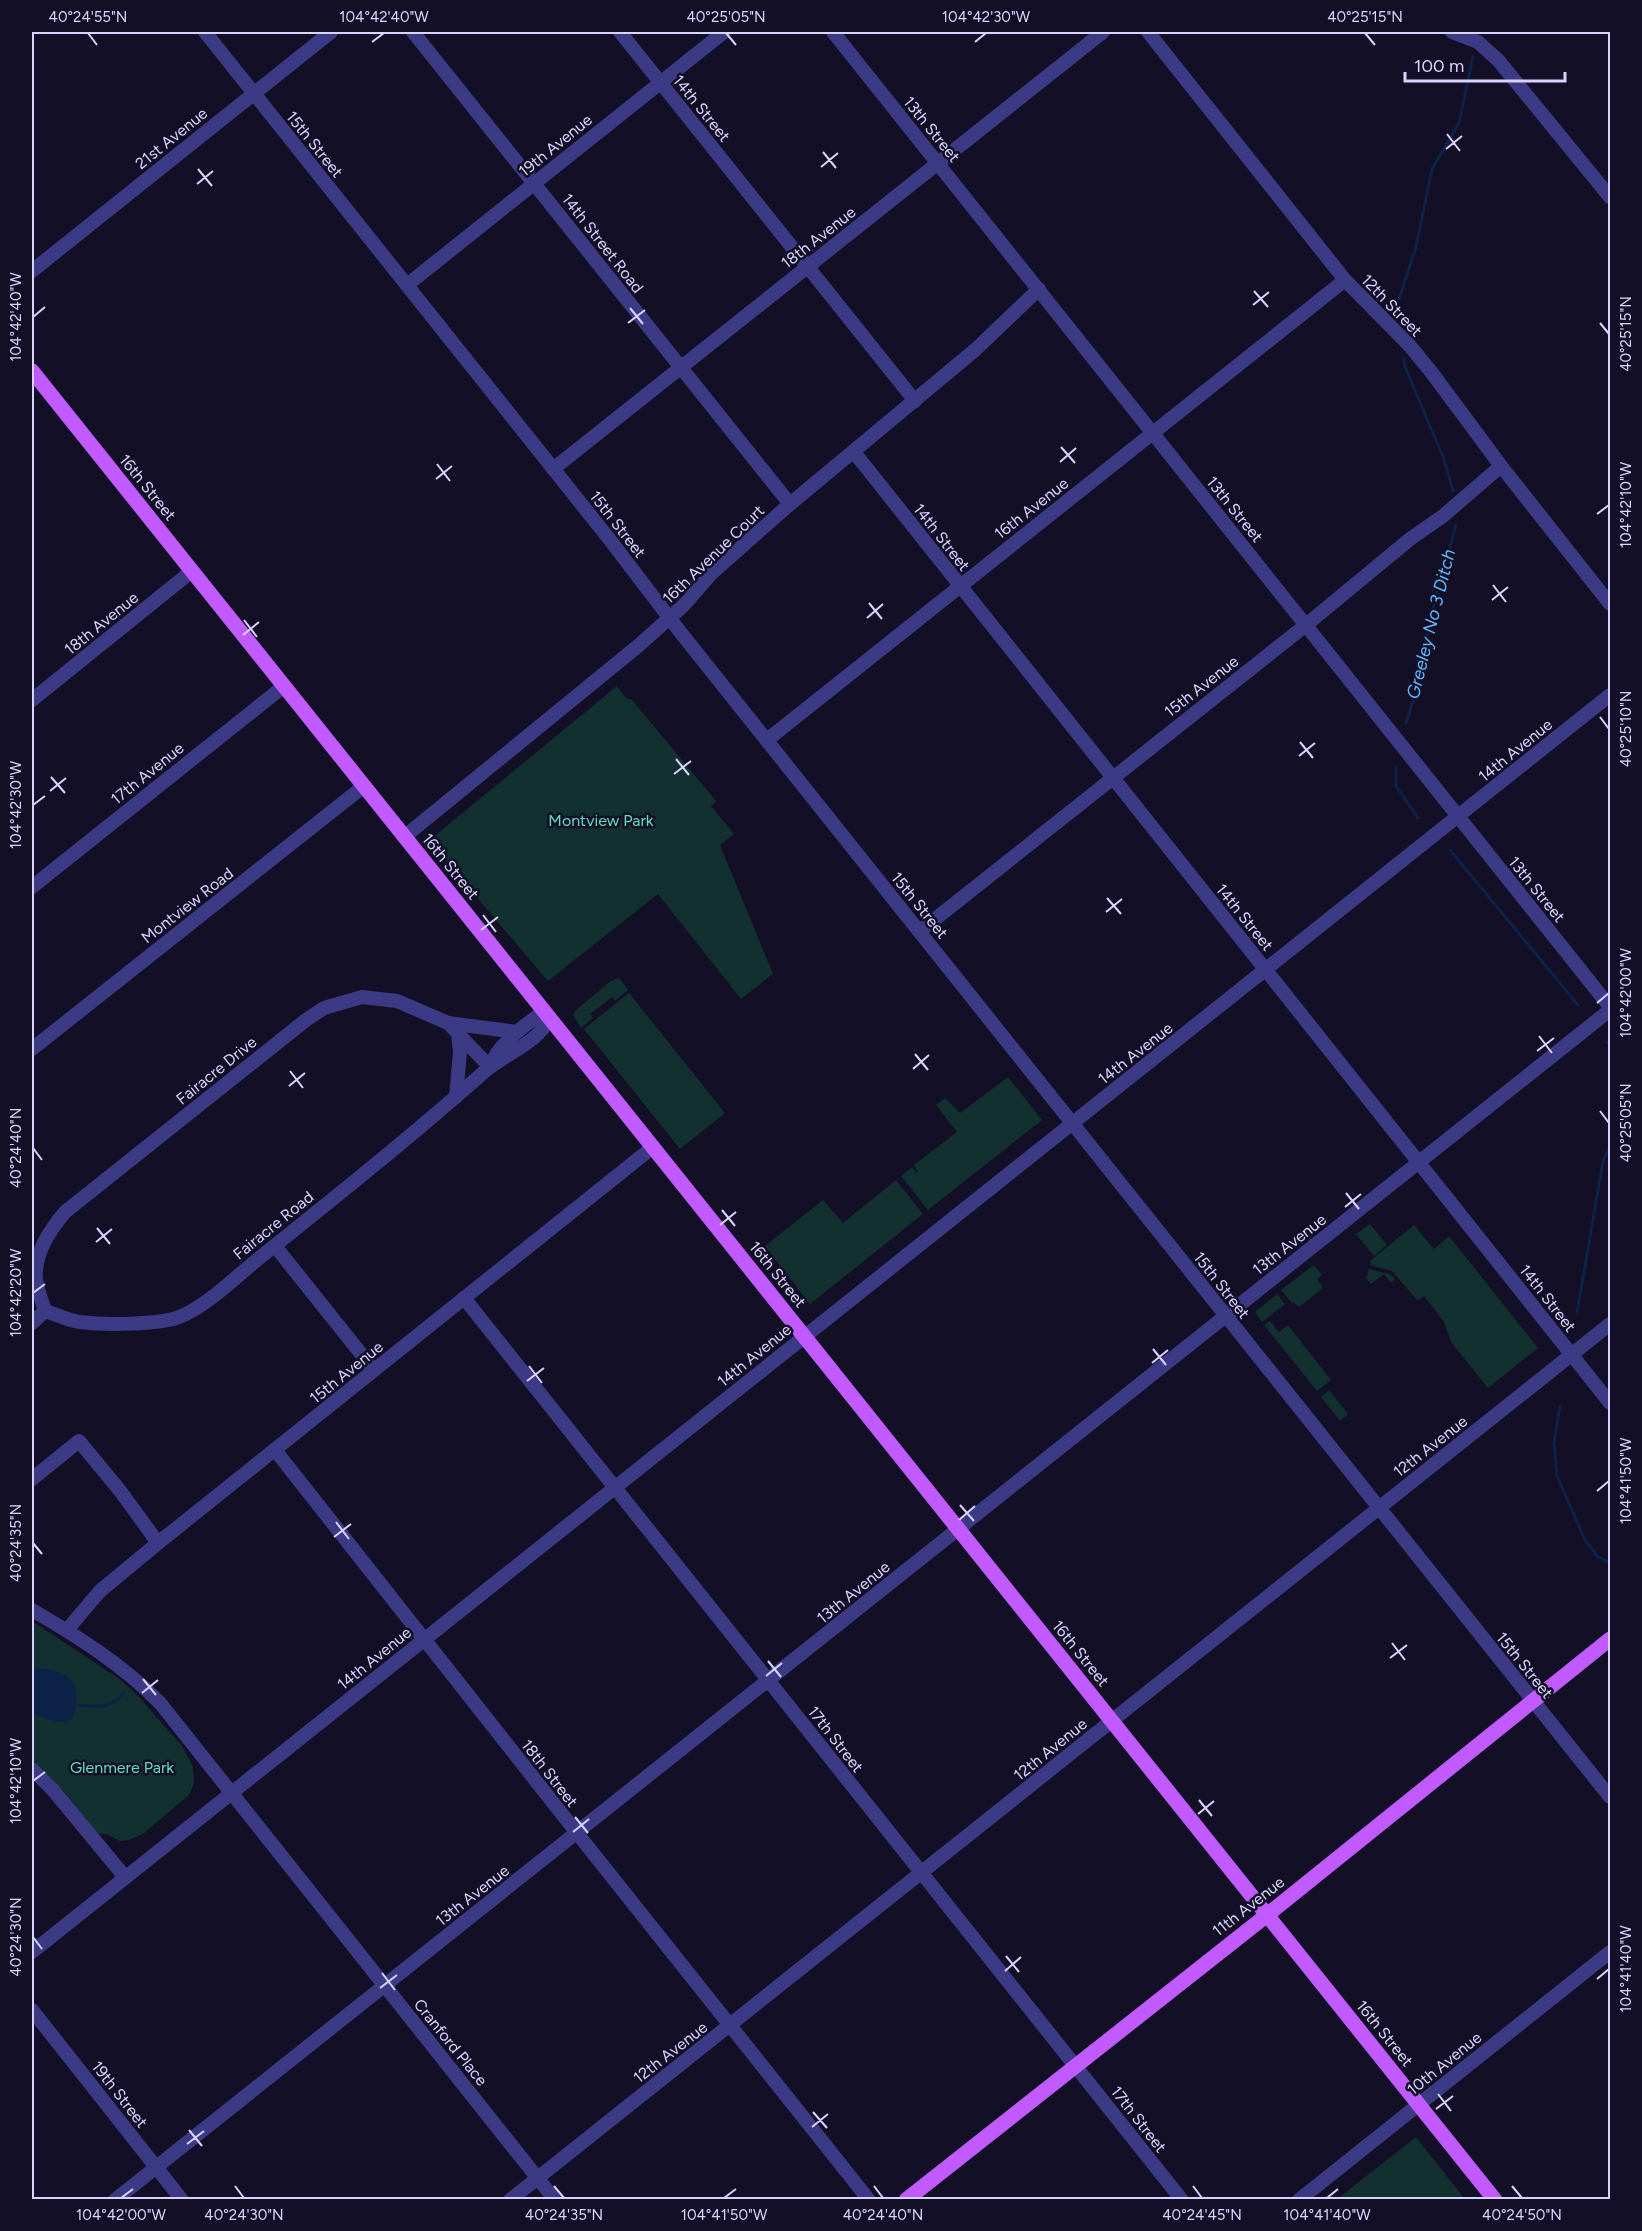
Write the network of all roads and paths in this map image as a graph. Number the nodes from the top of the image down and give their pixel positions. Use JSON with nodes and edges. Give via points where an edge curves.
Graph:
{"nodes":[{"id":1,"x":205,"y":32,"type":"edge"},
{"id":2,"x":331,"y":32,"type":"edge"},
{"id":3,"x":413,"y":32,"type":"edge"},
{"id":4,"x":620,"y":32,"type":"edge"},
{"id":5,"x":724,"y":32,"type":"edge"},
{"id":6,"x":833,"y":32,"type":"edge"},
{"id":7,"x":1103,"y":32,"type":"edge"},
{"id":8,"x":1148,"y":32,"type":"edge"},
{"id":9,"x":1452,"y":32,"type":"edge"},
{"id":10,"x":660,"y":82,"type":"junction"},
{"id":11,"x":254,"y":93,"type":"junction"},
{"id":12,"x":938,"y":163,"type":"junction"},
{"id":13,"x":534,"y":183,"type":"junction"},
{"id":14,"x":1611,"y":197,"type":"edge"},
{"id":15,"x":807,"y":266,"type":"junction"},
{"id":16,"x":32,"y":271,"type":"edge"},
{"id":17,"x":1345,"y":280,"type":"junction"},
{"id":18,"x":407,"y":285,"type":"junction"},
{"id":19,"x":1039,"y":289,"type":"junction"},
{"id":20,"x":680,"y":367,"type":"junction"},
{"id":21,"x":32,"y":371,"type":"edge"},
{"id":22,"x":915,"y":401,"type":"junction"},
{"id":23,"x":1153,"y":433,"type":"junction"},
{"id":24,"x":854,"y":452,"type":"junction"},
{"id":25,"x":1502,"y":466,"type":"junction"},
{"id":26,"x":553,"y":469,"type":"junction"},
{"id":27,"x":790,"y":504,"type":"junction"},
{"id":28,"x":192,"y":571,"type":"junction"},
{"id":29,"x":960,"y":586,"type":"junction"},
{"id":30,"x":1611,"y":603,"type":"edge"},
{"id":31,"x":669,"y":618,"type":"junction"},
{"id":32,"x":1306,"y":625,"type":"junction"},
{"id":33,"x":284,"y":686,"type":"junction"},
{"id":34,"x":1611,"y":695,"type":"edge"},
{"id":35,"x":32,"y":700,"type":"edge"},
{"id":36,"x":767,"y":740,"type":"junction"},
{"id":37,"x":1112,"y":777,"type":"junction"},
{"id":38,"x":364,"y":786,"type":"junction"},
{"id":39,"x":1459,"y":817,"type":"junction"},
{"id":40,"x":404,"y":837,"type":"junction"},
{"id":41,"x":32,"y":887,"type":"edge"},
{"id":42,"x":920,"y":932,"type":"junction"},
{"id":43,"x":1266,"y":970,"type":"junction"},
{"id":44,"x":1611,"y":1009,"type":"edge"},
{"id":45,"x":550,"y":1018,"type":"junction"},
{"id":46,"x":453,"y":1028,"type":"junction"},
{"id":47,"x":517,"y":1032,"type":"junction"},
{"id":48,"x":32,"y":1049,"type":"edge"},
{"id":49,"x":490,"y":1067,"type":"junction"},
{"id":50,"x":456,"y":1096,"type":"junction"},
{"id":51,"x":1073,"y":1124,"type":"junction"},
{"id":52,"x":653,"y":1147,"type":"junction"},
{"id":53,"x":1419,"y":1162,"type":"junction"},
{"id":54,"x":275,"y":1246,"type":"junction"},
{"id":55,"x":464,"y":1298,"type":"junction"},
{"id":56,"x":45,"y":1311,"type":"junction"},
{"id":57,"x":1225,"y":1316,"type":"junction"},
{"id":58,"x":32,"y":1323,"type":"edge"},
{"id":59,"x":1611,"y":1324,"type":"edge"},
{"id":60,"x":805,"y":1336,"type":"junction"},
{"id":61,"x":1572,"y":1355,"type":"junction"},
{"id":62,"x":374,"y":1370,"type":"junction"},
{"id":63,"x":1611,"y":1403,"type":"edge"},
{"id":64,"x":274,"y":1450,"type":"junction"},
{"id":65,"x":32,"y":1479,"type":"edge"},
{"id":66,"x":614,"y":1488,"type":"junction"},
{"id":67,"x":1378,"y":1508,"type":"junction"},
{"id":68,"x":958,"y":1528,"type":"junction"},
{"id":69,"x":158,"y":1543,"type":"junction"},
{"id":70,"x":32,"y":1610,"type":"edge"},
{"id":71,"x":67,"y":1630,"type":"junction"},
{"id":72,"x":1611,"y":1639,"type":"edge"},
{"id":73,"x":424,"y":1640,"type":"junction"},
{"id":74,"x":768,"y":1680,"type":"junction"},
{"id":75,"x":1533,"y":1701,"type":"junction"},
{"id":76,"x":1112,"y":1721,"type":"junction"},
{"id":77,"x":32,"y":1769,"type":"edge"},
{"id":78,"x":233,"y":1792,"type":"junction"},
{"id":79,"x":1611,"y":1797,"type":"edge"},
{"id":80,"x":577,"y":1833,"type":"junction"},
{"id":81,"x":921,"y":1873,"type":"junction"},
{"id":82,"x":125,"y":1877,"type":"junction"},
{"id":83,"x":1267,"y":1915,"type":"junction"},
{"id":84,"x":32,"y":1952,"type":"edge"},
{"id":85,"x":1611,"y":1952,"type":"edge"},
{"id":86,"x":384,"y":1985,"type":"junction"},
{"id":87,"x":32,"y":2010,"type":"edge"},
{"id":88,"x":730,"y":2025,"type":"junction"},
{"id":89,"x":1075,"y":2065,"type":"junction"},
{"id":90,"x":1419,"y":2104,"type":"junction"},
{"id":91,"x":156,"y":2167,"type":"junction"},
{"id":92,"x":538,"y":2177,"type":"junction"},
{"id":93,"x":115,"y":2199,"type":"edge"},
{"id":94,"x":182,"y":2199,"type":"edge"},
{"id":95,"x":510,"y":2199,"type":"edge"},
{"id":96,"x":555,"y":2199,"type":"edge"},
{"id":97,"x":869,"y":2199,"type":"edge"},
{"id":98,"x":906,"y":2199,"type":"edge"},
{"id":99,"x":1182,"y":2199,"type":"edge"},
{"id":100,"x":1299,"y":2199,"type":"edge"},
{"id":101,"x":1495,"y":2199,"type":"edge"}],
"edges":[{"from":1,"to":11,"type":"street","name":"15th Street"},
{"from":2,"to":11,"type":"street","name":"21st Avenue"},
{"from":3,"to":13,"type":"street","name":"14th Street Road"},
{"from":4,"to":10,"type":"street","name":"14th Street"},
{"from":5,"to":10,"type":"street","name":"19th Avenue"},
{"from":6,"to":12,"type":"street","name":"13th Street"},
{"from":7,"to":12,"type":"street","name":"18th Avenue"},
{"from":8,"to":17,"type":"street","name":"12th Street"},
{"from":9,"to":14,"type":"street","via":[[1478,42],[1498,60]]},
{"from":10,"to":13,"type":"street","name":"19th Avenue"},
{"from":10,"to":15,"type":"street","name":"14th Street"},
{"from":11,"to":16,"type":"street","name":"21st Avenue"},
{"from":11,"to":18,"type":"street","name":"15th Street"},
{"from":12,"to":15,"type":"street","name":"18th Avenue"},
{"from":12,"to":19,"type":"street","name":"13th Street"},
{"from":13,"to":18,"type":"street","name":"19th Avenue"},
{"from":13,"to":20,"type":"street","name":"14th Street Road"},
{"from":15,"to":20,"type":"street","name":"18th Avenue"},
{"from":15,"to":22,"type":"street","name":"14th Street"},
{"from":17,"to":23,"type":"street","name":"16th Avenue"},
{"from":17,"to":25,"type":"street","name":"12th Street","via":[[1410,346]]},
{"from":18,"to":26,"type":"street","name":"15th Street"},
{"from":19,"to":22,"type":"street","name":"16th Avenue Court","via":[[992,336]]},
{"from":19,"to":23,"type":"street","name":"13th Street"},
{"from":20,"to":26,"type":"street","name":"18th Avenue"},
{"from":20,"to":27,"type":"street","name":"14th Street Road"},
{"from":21,"to":28,"type":"main road","name":"16th Street"},
{"from":22,"to":24,"type":"street","name":"16th Avenue Court"},
{"from":23,"to":29,"type":"street","name":"16th Avenue"},
{"from":23,"to":32,"type":"street","name":"13th Street"},
{"from":24,"to":27,"type":"street","name":"16th Avenue Court"},
{"from":24,"to":29,"type":"street","name":"14th Street"},
{"from":25,"to":30,"type":"street","name":"12th Street"},
{"from":25,"to":32,"type":"street","name":"15th Avenue"},
{"from":26,"to":31,"type":"street","name":"15th Street"},
{"from":27,"to":31,"type":"street","name":"16th Avenue Court","via":[[712,573]]},
{"from":28,"to":33,"type":"main road","name":"16th Street"},
{"from":28,"to":35,"type":"street","name":"18th Avenue"},
{"from":29,"to":36,"type":"street","name":"16th Avenue"},
{"from":29,"to":37,"type":"street","name":"14th Street"},
{"from":31,"to":36,"type":"street","name":"15th Street"},
{"from":31,"to":40,"type":"street","name":"16th Avenue Court"},
{"from":32,"to":37,"type":"street","name":"15th Avenue"},
{"from":32,"to":39,"type":"street","name":"13th Street"},
{"from":33,"to":38,"type":"main road","name":"16th Street"},
{"from":33,"to":41,"type":"street","name":"17th Avenue"},
{"from":34,"to":39,"type":"street","name":"14th Avenue"},
{"from":36,"to":42,"type":"street","name":"15th Street"},
{"from":37,"to":42,"type":"street","name":"15th Avenue"},
{"from":37,"to":43,"type":"street","name":"14th Street"},
{"from":38,"to":40,"type":"main road","name":"16th Street"},
{"from":38,"to":48,"type":"street","name":"Montview Road"},
{"from":39,"to":43,"type":"street","name":"14th Avenue"},
{"from":39,"to":44,"type":"street","name":"13th Street"},
{"from":40,"to":45,"type":"main road","name":"16th Street"},
{"from":42,"to":51,"type":"street","name":"15th Street"},
{"from":43,"to":51,"type":"street","name":"14th Avenue"},
{"from":43,"to":53,"type":"street","name":"14th Street"},
{"from":44,"to":53,"type":"street","name":"13th Avenue"},
{"from":45,"to":47,"type":"street","name":"Fairacre Road","via":[[536,1017]]},
{"from":45,"to":49,"type":"street","name":"Fairacre Road","via":[[544,1030]]},
{"from":45,"to":52,"type":"main road","name":"16th Street"},
{"from":46,"to":47,"type":"street"},
{"from":46,"to":49,"type":"street","name":"Fairacre Drive"},
{"from":46,"to":50,"type":"street","via":[[460,1052]]},
{"from":46,"to":56,"type":"street","name":"Fairacre Drive","via":[[397,1001],[362,997],[324,1008],[306,1020],[65,1212],[45,1239],[38,1263],[36,1280]]},
{"from":47,"to":49,"type":"street","name":"Fairacre Road","via":[[493,1058]]},
{"from":49,"to":50,"type":"street","name":"Fairacre Road"},
{"from":50,"to":54,"type":"street","name":"Fairacre Road"},
{"from":51,"to":57,"type":"street","name":"15th Street"},
{"from":51,"to":60,"type":"street","name":"14th Avenue"},
{"from":52,"to":55,"type":"street","name":"15th Avenue"},
{"from":52,"to":60,"type":"main road","name":"16th Street"},
{"from":53,"to":57,"type":"street","name":"13th Avenue"},
{"from":53,"to":61,"type":"street","name":"14th Street"},
{"from":54,"to":56,"type":"street","name":"Fairacre Road","via":[[206,1300],[168,1321],[79,1322]]},
{"from":54,"to":62,"type":"street"},
{"from":55,"to":62,"type":"street","name":"15th Avenue"},
{"from":55,"to":66,"type":"street","name":"17th Street"},
{"from":56,"to":58,"type":"street"},
{"from":57,"to":67,"type":"street","name":"15th Street"},
{"from":57,"to":68,"type":"street","name":"13th Avenue"},
{"from":59,"to":61,"type":"street","name":"12th Avenue"},
{"from":60,"to":66,"type":"street","name":"14th Avenue"},
{"from":60,"to":68,"type":"main road","name":"16th Street"},
{"from":61,"to":63,"type":"street","name":"14th Street"},
{"from":61,"to":67,"type":"street","name":"12th Avenue"},
{"from":62,"to":64,"type":"street","name":"15th Avenue"},
{"from":64,"to":69,"type":"street","name":"15th Avenue"},
{"from":64,"to":73,"type":"street","name":"18th Street"},
{"from":65,"to":69,"type":"street","via":[[79,1441]]},
{"from":66,"to":73,"type":"street","name":"14th Avenue"},
{"from":66,"to":74,"type":"street","name":"17th Street"},
{"from":67,"to":75,"type":"street","name":"15th Street"},
{"from":67,"to":76,"type":"street","name":"12th Avenue"},
{"from":68,"to":74,"type":"street","name":"13th Avenue"},
{"from":68,"to":76,"type":"main road","name":"16th Street"},
{"from":69,"to":71,"type":"street","name":"15th Avenue","via":[[100,1591]]},
{"from":70,"to":71,"type":"street","name":"Cranford Place"},
{"from":71,"to":78,"type":"street","name":"Cranford Place","via":[[145,1687]]},
{"from":72,"to":75,"type":"main road","name":"11th Avenue"},
{"from":73,"to":78,"type":"street","name":"14th Avenue"},
{"from":73,"to":80,"type":"street","name":"18th Street"},
{"from":74,"to":80,"type":"street","name":"13th Avenue"},
{"from":74,"to":81,"type":"street","name":"17th Street"},
{"from":75,"to":79,"type":"street","name":"15th Street"},
{"from":75,"to":83,"type":"main road","name":"11th Avenue"},
{"from":76,"to":81,"type":"street","name":"12th Avenue"},
{"from":76,"to":83,"type":"main road","name":"16th Street"},
{"from":77,"to":82,"type":"street"},
{"from":78,"to":82,"type":"street","name":"14th Avenue"},
{"from":78,"to":86,"type":"street","name":"Cranford Place"},
{"from":80,"to":86,"type":"street","name":"13th Avenue"},
{"from":80,"to":88,"type":"street","name":"18th Street"},
{"from":81,"to":88,"type":"street","name":"12th Avenue"},
{"from":81,"to":89,"type":"street","name":"17th Street"},
{"from":82,"to":84,"type":"street","name":"14th Avenue"},
{"from":83,"to":89,"type":"main road","name":"11th Avenue"},
{"from":83,"to":90,"type":"main road","name":"16th Street"},
{"from":85,"to":90,"type":"street","name":"10th Avenue"},
{"from":86,"to":91,"type":"street","name":"13th Avenue"},
{"from":86,"to":92,"type":"street","name":"Cranford Place"},
{"from":87,"to":91,"type":"street","name":"19th Street"},
{"from":88,"to":92,"type":"street","name":"12th Avenue"},
{"from":88,"to":97,"type":"street","name":"18th Street"},
{"from":89,"to":98,"type":"main road","name":"11th Avenue"},
{"from":89,"to":99,"type":"street","name":"17th Street"},
{"from":90,"to":100,"type":"street","name":"10th Avenue"},
{"from":90,"to":101,"type":"main road","name":"16th Street"},
{"from":91,"to":93,"type":"street","name":"13th Avenue"},
{"from":91,"to":94,"type":"street","name":"19th Street"},
{"from":92,"to":95,"type":"street","name":"12th Avenue"},
{"from":92,"to":96,"type":"street","name":"Cranford Place"}]}
